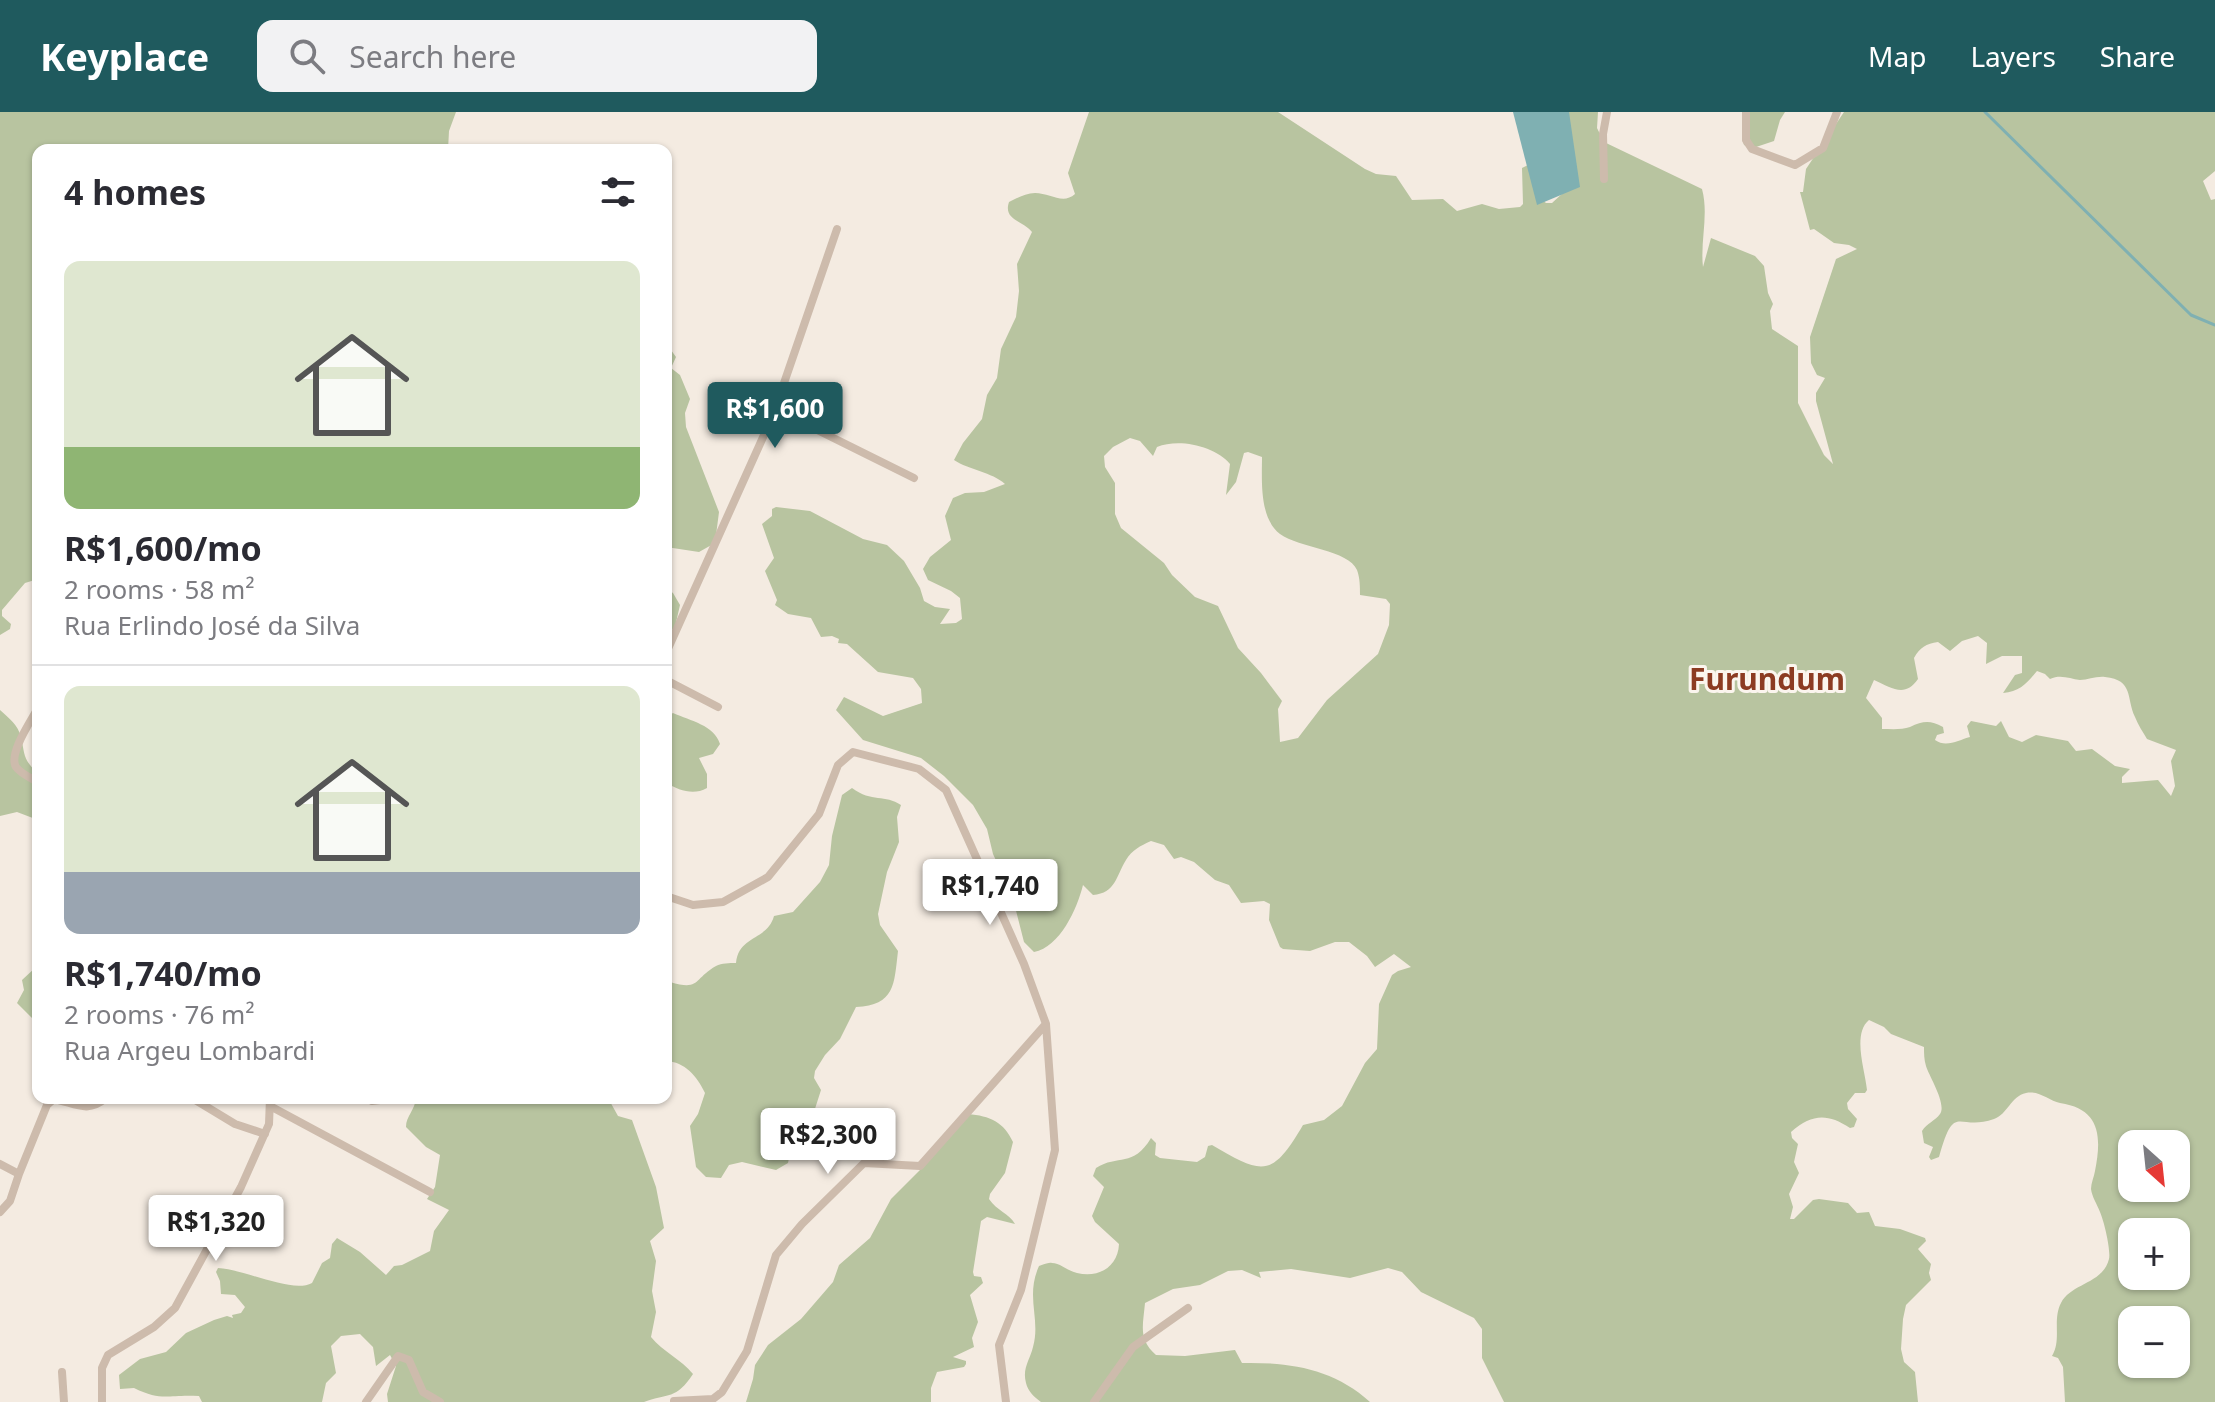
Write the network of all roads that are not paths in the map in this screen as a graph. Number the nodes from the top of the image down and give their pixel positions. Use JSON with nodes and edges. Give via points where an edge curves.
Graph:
{"nodes":[{"id":1,"x":1607,"y":112,"type":"edge"},
{"id":2,"x":1746,"y":112,"type":"edge"},
{"id":3,"x":1837,"y":112,"type":"edge"},
{"id":4,"x":1604,"y":179,"type":"dead end"},
{"id":5,"x":837,"y":229,"type":"dead end"},
{"id":6,"x":775,"y":409,"type":"junction"},
{"id":7,"x":914,"y":478,"type":"dead end"},
{"id":8,"x":672,"y":640,"type":"edge"},
{"id":9,"x":672,"y":683,"type":"edge"},
{"id":10,"x":718,"y":707,"type":"dead end"},
{"id":11,"x":32,"y":720,"type":"edge"},
{"id":12,"x":32,"y":778,"type":"edge"},
{"id":13,"x":672,"y":898,"type":"edge"},
{"id":14,"x":1046,"y":1024,"type":"junction"},
{"id":15,"x":48,"y":1104,"type":"edge"},
{"id":16,"x":70,"y":1104,"type":"edge"},
{"id":17,"x":98,"y":1104,"type":"edge"},
{"id":18,"x":202,"y":1104,"type":"edge"},
{"id":19,"x":270,"y":1104,"type":"edge"},
{"id":20,"x":274,"y":1104,"type":"edge"},
{"id":21,"x":265,"y":1134,"type":"junction"},
{"id":22,"x":0,"y":1164,"type":"edge"},
{"id":23,"x":19,"y":1174,"type":"junction"},
{"id":24,"x":430,"y":1192,"type":"dead end"},
{"id":25,"x":0,"y":1212,"type":"edge"},
{"id":26,"x":1188,"y":1308,"type":"dead end"},
{"id":27,"x":62,"y":1372,"type":"dead end"},
{"id":28,"x":674,"y":1401,"type":"edge"},
{"id":29,"x":64,"y":1402,"type":"edge"},
{"id":30,"x":102,"y":1402,"type":"edge"},
{"id":31,"x":366,"y":1402,"type":"edge"},
{"id":32,"x":440,"y":1402,"type":"edge"},
{"id":33,"x":1006,"y":1402,"type":"edge"},
{"id":34,"x":1094,"y":1402,"type":"edge"}],
"edges":[{"from":1,"to":4,"type":"street"},
{"from":2,"to":3,"type":"street","via":[[1746,140],[1752,149],[1795,165],[1823,148]]},
{"from":5,"to":6,"type":"street"},
{"from":6,"to":7,"type":"street"},
{"from":6,"to":8,"type":"street"},
{"from":9,"to":10,"type":"street"},
{"from":11,"to":12,"type":"street","via":[[13,757],[15,766]]},
{"from":13,"to":14,"type":"street","via":[[693,905],[723,902],[768,877],[819,814],[838,765],[853,752],[919,769],[946,790]]},
{"from":14,"to":28,"type":"street","via":[[920,1166],[864,1163],[802,1224],[776,1255],[747,1351],[722,1392],[713,1399]]},
{"from":14,"to":33,"type":"street","via":[[1055,1150],[1021,1290],[999,1345]]},
{"from":15,"to":23,"type":"street"},
{"from":16,"to":17,"type":"street","via":[[85,1109]]},
{"from":18,"to":21,"type":"street"},
{"from":19,"to":21,"type":"street"},
{"from":20,"to":24,"type":"street"},
{"from":21,"to":30,"type":"street","via":[[175,1308],[108,1355],[102,1368]]},
{"from":22,"to":23,"type":"street"},
{"from":23,"to":25,"type":"street","via":[[10,1201]]},
{"from":26,"to":34,"type":"street","via":[[1133,1347]]},
{"from":27,"to":29,"type":"street"},
{"from":31,"to":32,"type":"street","via":[[398,1356],[409,1360],[423,1392]]}]}
